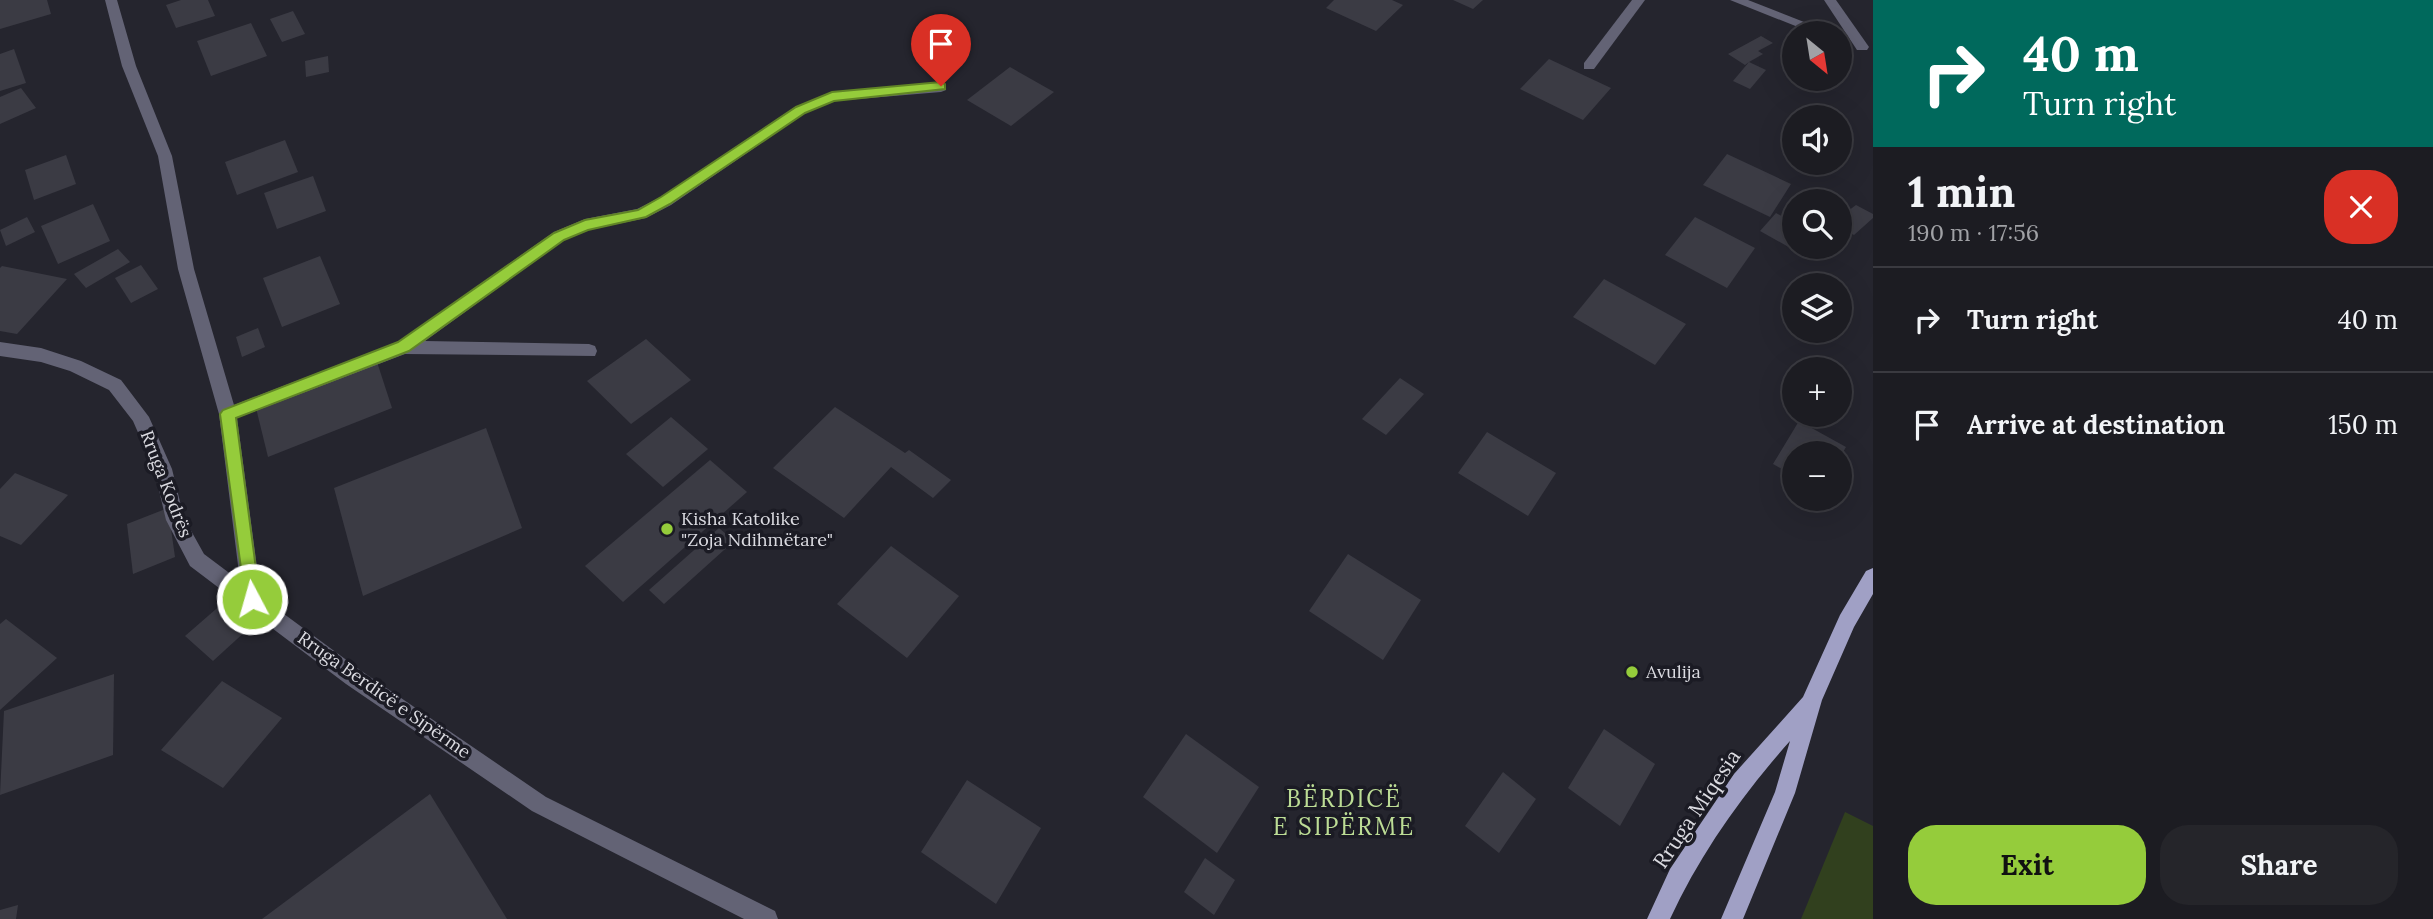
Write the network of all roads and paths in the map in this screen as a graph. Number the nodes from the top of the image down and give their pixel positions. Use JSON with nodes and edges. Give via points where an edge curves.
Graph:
{"nodes":[{"id":1,"x":111,"y":0,"type":"edge"},
{"id":2,"x":1639,"y":0,"type":"edge"},
{"id":3,"x":1736,"y":0,"type":"edge"},
{"id":4,"x":1830,"y":0,"type":"edge"},
{"id":5,"x":1793,"y":21,"type":"edge"},
{"id":6,"x":1868,"y":49,"type":"edge"},
{"id":7,"x":1589,"y":66,"type":"dead end"},
{"id":8,"x":941,"y":86,"type":"dead end"},
{"id":9,"x":404,"y":347,"type":"junction"},
{"id":10,"x":0,"y":349,"type":"edge"},
{"id":11,"x":589,"y":351,"type":"dead end"},
{"id":12,"x":228,"y":414,"type":"junction"},
{"id":13,"x":1873,"y":577,"type":"edge"},
{"id":14,"x":252,"y":599,"type":"junction"},
{"id":15,"x":1812,"y":699,"type":"junction"},
{"id":16,"x":767,"y":919,"type":"edge"},
{"id":17,"x":1658,"y":919,"type":"edge"},
{"id":18,"x":1732,"y":919,"type":"edge"}],
"edges":[{"from":1,"to":12,"type":"street","via":[[129,65],[165,156],[186,269]]},
{"from":2,"to":7,"type":"street"},
{"from":3,"to":5,"type":"street"},
{"from":4,"to":6,"type":"street"},
{"from":8,"to":9,"type":"street","via":[[832,97],[800,110],[666,201],[641,214],[585,225],[559,236]]},
{"from":9,"to":11,"type":"street"},
{"from":9,"to":12,"type":"street"},
{"from":10,"to":14,"type":"street","name":"Rruga Kodrës","via":[[41,355],[115,385],[140,417],[163,469],[176,520],[197,560]]},
{"from":12,"to":14,"type":"street"},
{"from":13,"to":15,"type":"main road","name":"Rruga Miqesia","via":[[1847,621]]},
{"from":14,"to":16,"type":"street","name":"Rruga Berdicë e Sipërme","via":[[353,677],[539,804]]},
{"from":15,"to":17,"type":"main road","name":"Rruga Miqesia","via":[[1741,781],[1678,877]]},
{"from":15,"to":18,"type":"main road","name":"Rruga Miqesia","via":[[1785,793]]}]}
